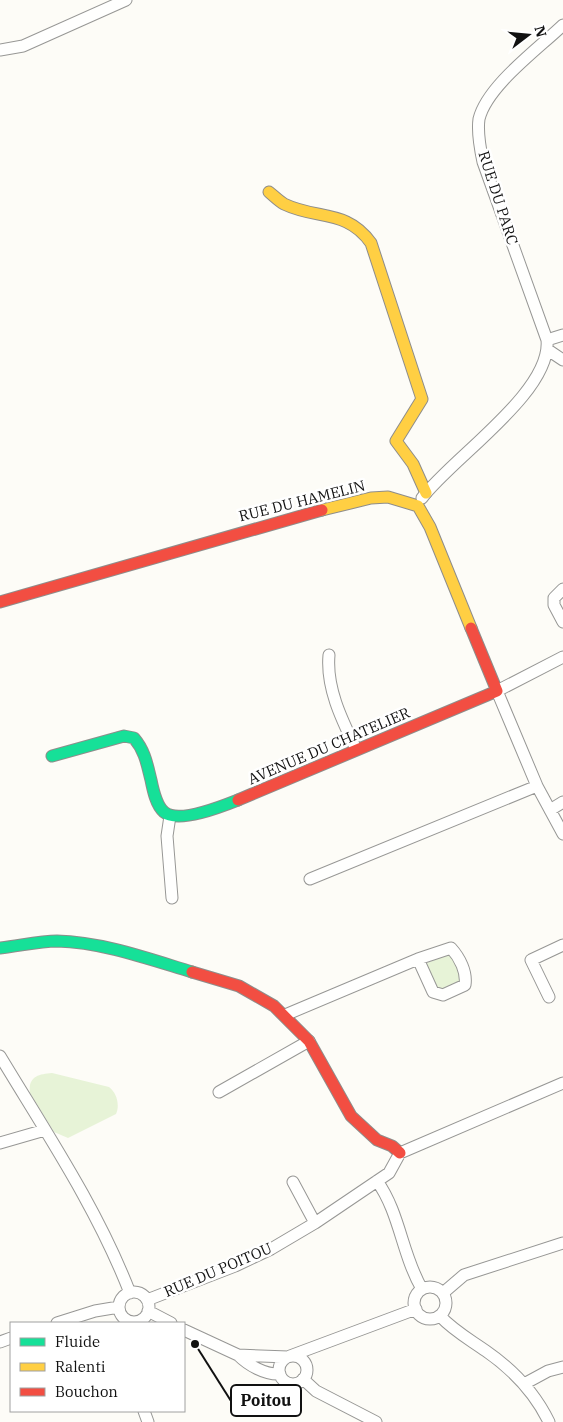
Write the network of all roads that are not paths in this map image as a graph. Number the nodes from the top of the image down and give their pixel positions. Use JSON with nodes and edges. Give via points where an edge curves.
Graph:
{"nodes":[{"id":1,"x":126,"y":0,"type":"edge"},
{"id":2,"x":563,"y":25,"type":"edge"},
{"id":3,"x":0,"y":50,"type":"edge"},
{"id":4,"x":269,"y":192,"type":"dead end"},
{"id":5,"x":563,"y":335,"type":"edge"},
{"id":6,"x":547,"y":345,"type":"junction"},
{"id":7,"x":563,"y":360,"type":"edge"},
{"id":8,"x":426,"y":493,"type":"junction"},
{"id":9,"x":418,"y":506,"type":"junction"},
{"id":10,"x":563,"y":589,"type":"edge"},
{"id":11,"x":0,"y":602,"type":"edge"},
{"id":12,"x":563,"y":622,"type":"edge"},
{"id":13,"x":329,"y":655,"type":"dead end"},
{"id":14,"x":563,"y":657,"type":"edge"},
{"id":15,"x":497,"y":691,"type":"junction"},
{"id":16,"x":356,"y":749,"type":"junction"},
{"id":17,"x":52,"y":756,"type":"dead end"},
{"id":18,"x":537,"y":786,"type":"junction"},
{"id":19,"x":563,"y":802,"type":"edge"},
{"id":20,"x":550,"y":810,"type":"junction"},
{"id":21,"x":170,"y":816,"type":"junction"},
{"id":22,"x":563,"y":834,"type":"edge"},
{"id":23,"x":310,"y":879,"type":"dead end"},
{"id":24,"x":172,"y":898,"type":"dead end"},
{"id":25,"x":563,"y":945,"type":"edge"},
{"id":26,"x":0,"y":948,"type":"edge"},
{"id":27,"x":418,"y":959,"type":"junction"},
{"id":28,"x":549,"y":996,"type":"dead end"},
{"id":29,"x":285,"y":1016,"type":"junction"},
{"id":30,"x":309,"y":1041,"type":"junction"},
{"id":31,"x":0,"y":1056,"type":"edge"},
{"id":32,"x":563,"y":1083,"type":"edge"},
{"id":33,"x":219,"y":1092,"type":"dead end"},
{"id":34,"x":45,"y":1130,"type":"junction"},
{"id":35,"x":0,"y":1143,"type":"edge"},
{"id":36,"x":400,"y":1154,"type":"junction"},
{"id":37,"x":377,"y":1180,"type":"junction"},
{"id":38,"x":293,"y":1182,"type":"dead end"},
{"id":39,"x":315,"y":1223,"type":"junction"},
{"id":40,"x":563,"y":1243,"type":"edge"},
{"id":41,"x":422,"y":1289,"type":"junction"},
{"id":42,"x":130,"y":1293,"type":"junction"},
{"id":43,"x":443,"y":1293,"type":"junction"},
{"id":44,"x":148,"y":1306,"type":"junction"},
{"id":45,"x":119,"y":1307,"type":"junction"},
{"id":46,"x":416,"y":1309,"type":"junction"},
{"id":47,"x":440,"y":1316,"type":"junction"},
{"id":48,"x":60,"y":1322,"type":"edge"},
{"id":49,"x":132,"y":1322,"type":"edge"},
{"id":50,"x":169,"y":1322,"type":"edge"},
{"id":51,"x":185,"y":1330,"type":"edge"},
{"id":52,"x":317,"y":1348,"type":"junction"},
{"id":53,"x":238,"y":1355,"type":"junction"},
{"id":54,"x":289,"y":1357,"type":"junction"},
{"id":55,"x":563,"y":1367,"type":"edge"},
{"id":56,"x":304,"y":1373,"type":"junction"},
{"id":57,"x":280,"y":1374,"type":"junction"},
{"id":58,"x":524,"y":1384,"type":"junction"},
{"id":59,"x":354,"y":1410,"type":"junction"},
{"id":60,"x":350,"y":1422,"type":"edge"},
{"id":61,"x":376,"y":1422,"type":"edge"},
{"id":62,"x":549,"y":1422,"type":"edge"}],
"edges":[{"from":1,"to":3,"type":"street","via":[[23,46]]},
{"from":2,"to":6,"type":"street","name":"RUE DU PARC","via":[[492,92],[483,106],[479,122],[483,162]]},
{"from":4,"to":8,"type":"street","via":[[283,203],[354,222],[366,232],[420,388],[422,399],[418,408],[396,441],[413,464]]},
{"from":5,"to":6,"type":"street"},
{"from":6,"to":7,"type":"street"},
{"from":6,"to":8,"type":"street","via":[[540,368],[517,404]]},
{"from":8,"to":9,"type":"street"},
{"from":9,"to":11,"type":"street","name":"RUE DU HAMELIN","via":[[388,497],[346,503]]},
{"from":9,"to":15,"type":"street","via":[[439,546]]},
{"from":10,"to":12,"type":"street","via":[[554,598]]},
{"from":13,"to":16,"type":"street","via":[[329,685]]},
{"from":14,"to":15,"type":"street"},
{"from":15,"to":16,"type":"street","name":"AVENUE DU CHATELIER"},
{"from":15,"to":18,"type":"street"},
{"from":16,"to":21,"type":"street","name":"AVENUE DU CHATELIER","via":[[242,800],[186,816]]},
{"from":17,"to":21,"type":"street","via":[[124,736],[134,738],[144,753],[157,802]]},
{"from":18,"to":20,"type":"street"},
{"from":18,"to":23,"type":"street"},
{"from":19,"to":20,"type":"street"},
{"from":20,"to":22,"type":"street"},
{"from":21,"to":24,"type":"street","via":[[167,836]]},
{"from":25,"to":28,"type":"street","via":[[531,960]]},
{"from":26,"to":29,"type":"street","via":[[55,941],[114,950],[239,986],[259,996]]},
{"from":27,"to":27,"type":"street","via":[[451,948],[458,955],[466,976],[465,985],[443,995],[433,992]]},
{"from":27,"to":29,"type":"street"},
{"from":29,"to":30,"type":"street"},
{"from":30,"to":33,"type":"street"},
{"from":30,"to":36,"type":"street","via":[[351,1116],[377,1140],[392,1146]]},
{"from":31,"to":34,"type":"street"},
{"from":32,"to":36,"type":"street"},
{"from":34,"to":35,"type":"street"},
{"from":34,"to":42,"type":"street","via":[[95,1215]]},
{"from":36,"to":37,"type":"street","name":"RUE DU POITOU","via":[[389,1173]]},
{"from":37,"to":39,"type":"street","name":"RUE DU POITOU"},
{"from":37,"to":41,"type":"street","via":[[392,1204],[414,1275]]},
{"from":38,"to":39,"type":"street"},
{"from":39,"to":44,"type":"street","name":"RUE DU POITOU","via":[[270,1249]]},
{"from":40,"to":43,"type":"street","via":[[464,1275]]},
{"from":41,"to":43,"type":"street","via":[[431,1287]]},
{"from":41,"to":46,"type":"street","via":[[415,1300]]},
{"from":42,"to":44,"type":"street","via":[[140,1294]]},
{"from":42,"to":45,"type":"street","via":[[122,1298]]},
{"from":43,"to":47,"type":"street","via":[[446,1302]]},
{"from":44,"to":49,"type":"street","via":[[143,1318]]},
{"from":44,"to":50,"type":"street"},
{"from":45,"to":48,"type":"street"},
{"from":45,"to":49,"type":"street","via":[[122,1316]]},
{"from":46,"to":47,"type":"street","via":[[426,1318]]},
{"from":46,"to":52,"type":"street"},
{"from":47,"to":58,"type":"street","via":[[454,1331],[501,1362]]},
{"from":51,"to":53,"type":"street"},
{"from":52,"to":54,"type":"street"},
{"from":52,"to":56,"type":"street"},
{"from":53,"to":54,"type":"street"},
{"from":53,"to":57,"type":"street","via":[[246,1363]]},
{"from":54,"to":56,"type":"street","via":[[302,1360]]},
{"from":54,"to":57,"type":"street","via":[[281,1362]]},
{"from":55,"to":58,"type":"street"},
{"from":56,"to":57,"type":"street","via":[[292,1383]]},
{"from":56,"to":59,"type":"street","via":[[316,1391]]},
{"from":58,"to":62,"type":"street"},
{"from":59,"to":60,"type":"street"},
{"from":59,"to":61,"type":"street"}]}
